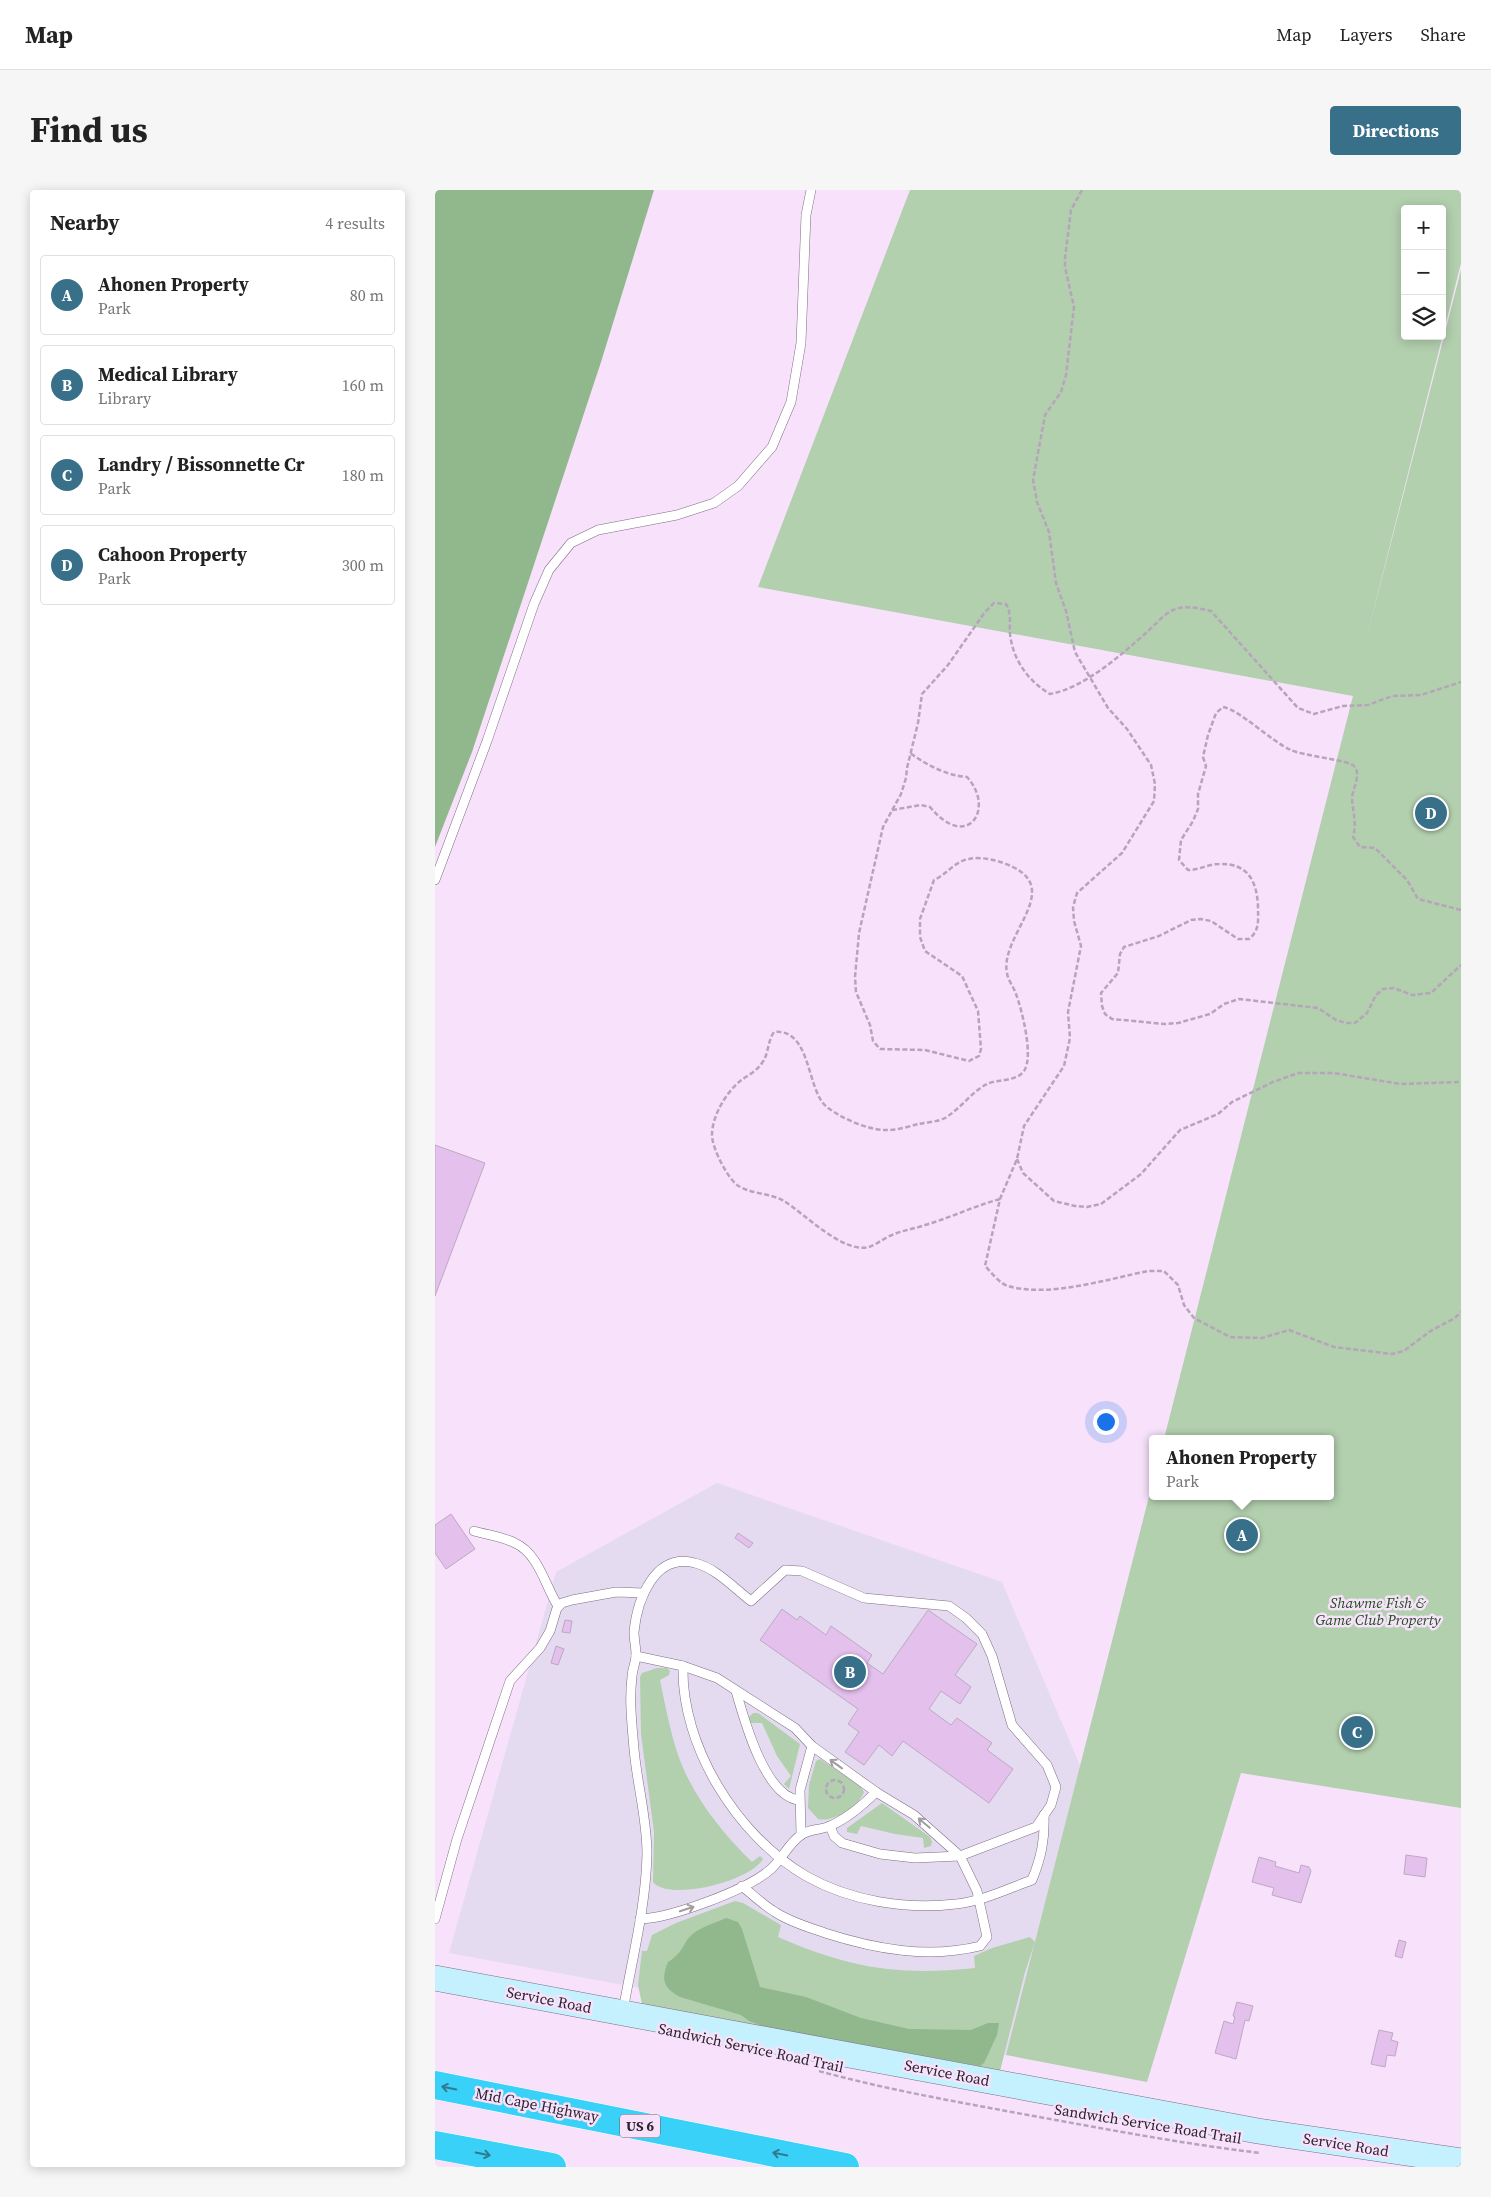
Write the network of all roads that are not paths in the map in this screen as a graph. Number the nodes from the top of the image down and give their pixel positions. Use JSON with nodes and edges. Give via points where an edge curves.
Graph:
{"nodes":[{"id":1,"x":811,"y":190,"type":"edge"},
{"id":2,"x":435,"y":880,"type":"edge"},
{"id":3,"x":474,"y":1532,"type":"dead end"},
{"id":4,"x":644,"y":1593,"type":"junction"},
{"id":5,"x":558,"y":1606,"type":"junction"},
{"id":6,"x":636,"y":1656,"type":"junction"},
{"id":7,"x":683,"y":1666,"type":"junction"},
{"id":8,"x":736,"y":1691,"type":"junction"},
{"id":9,"x":812,"y":1746,"type":"junction"},
{"id":10,"x":876,"y":1792,"type":"junction"},
{"id":11,"x":799,"y":1800,"type":"junction"},
{"id":12,"x":1044,"y":1815,"type":"junction"},
{"id":13,"x":830,"y":1826,"type":"junction"},
{"id":14,"x":801,"y":1834,"type":"junction"},
{"id":15,"x":960,"y":1856,"type":"junction"},
{"id":16,"x":781,"y":1858,"type":"junction"},
{"id":17,"x":742,"y":1886,"type":"junction"},
{"id":18,"x":979,"y":1900,"type":"junction"},
{"id":19,"x":435,"y":1919,"type":"edge"},
{"id":20,"x":639,"y":1919,"type":"junction"},
{"id":21,"x":435,"y":1978,"type":"edge"},
{"id":22,"x":623,"y":2013,"type":"junction"},
{"id":23,"x":435,"y":2085,"type":"edge"},
{"id":24,"x":435,"y":2144,"type":"edge"},
{"id":25,"x":1461,"y":2161,"type":"edge"},
{"id":26,"x":552,"y":2167,"type":"edge"},
{"id":27,"x":845,"y":2167,"type":"edge"}],
"edges":[{"from":1,"to":2,"type":"lane","via":[[806,215],[801,343],[791,402],[772,447],[738,486],[714,502],[677,515],[598,530],[571,543],[549,570]]},
{"from":3,"to":5,"type":"lane","via":[[507,1539],[524,1548],[535,1561]]},
{"from":4,"to":5,"type":"lane","via":[[616,1592],[572,1600]]},
{"from":4,"to":6,"type":"lane","via":[[634,1632]]},
{"from":4,"to":12,"type":"lane","via":[[660,1569],[678,1562],[694,1562],[710,1569],[751,1601],[778,1575],[791,1570],[816,1576],[864,1598],[949,1606],[982,1634],[993,1656],[1012,1725],[1054,1776],[1055,1795]]},
{"from":5,"to":19,"type":"lane","via":[[541,1648],[510,1681],[457,1839]]},
{"from":6,"to":7,"type":"lane"},
{"from":6,"to":20,"type":"lane","via":[[632,1676],[633,1731],[636,1770],[645,1814],[647,1854]]},
{"from":7,"to":8,"type":"lane","via":[[709,1674]]},
{"from":7,"to":16,"type":"lane","via":[[682,1688],[687,1712],[712,1776],[739,1818]]},
{"from":8,"to":9,"type":"lane","via":[[795,1728]]},
{"from":8,"to":11,"type":"lane","via":[[754,1749],[766,1771],[788,1798]]},
{"from":10,"to":9,"type":"lane","one_way":true},
{"from":9,"to":11,"type":"lane"},
{"from":10,"to":13,"type":"lane","via":[[850,1815]]},
{"from":15,"to":10,"type":"lane","one_way":true,"via":[[914,1815]]},
{"from":11,"to":14,"type":"lane"},
{"from":12,"to":15,"type":"lane","via":[[1036,1827]]},
{"from":12,"to":18,"type":"lane","via":[[1045,1837],[1032,1880]]},
{"from":13,"to":14,"type":"lane"},
{"from":13,"to":15,"type":"lane","via":[[842,1843],[880,1854],[915,1858]]},
{"from":14,"to":16,"type":"lane"},
{"from":15,"to":18,"type":"lane"},
{"from":16,"to":17,"type":"lane","via":[[765,1874]]},
{"from":16,"to":18,"type":"lane","via":[[836,1890],[866,1899],[935,1905]]},
{"from":17,"to":18,"type":"lane","via":[[775,1912],[804,1926],[860,1944],[901,1952],[961,1951],[980,1946],[987,1937]]},
{"from":20,"to":17,"type":"lane","one_way":true,"via":[[686,1909]]},
{"from":20,"to":22,"type":"lane"},
{"from":21,"to":22,"type":"street","name":"Service Road"},
{"from":22,"to":25,"type":"street","name":"Service Road","via":[[1258,2131]]},
{"from":27,"to":23,"type":"highway","name":"Mid Cape Highway","number":"US 6","one_way":true},
{"from":24,"to":26,"type":"highway","one_way":true}]}
